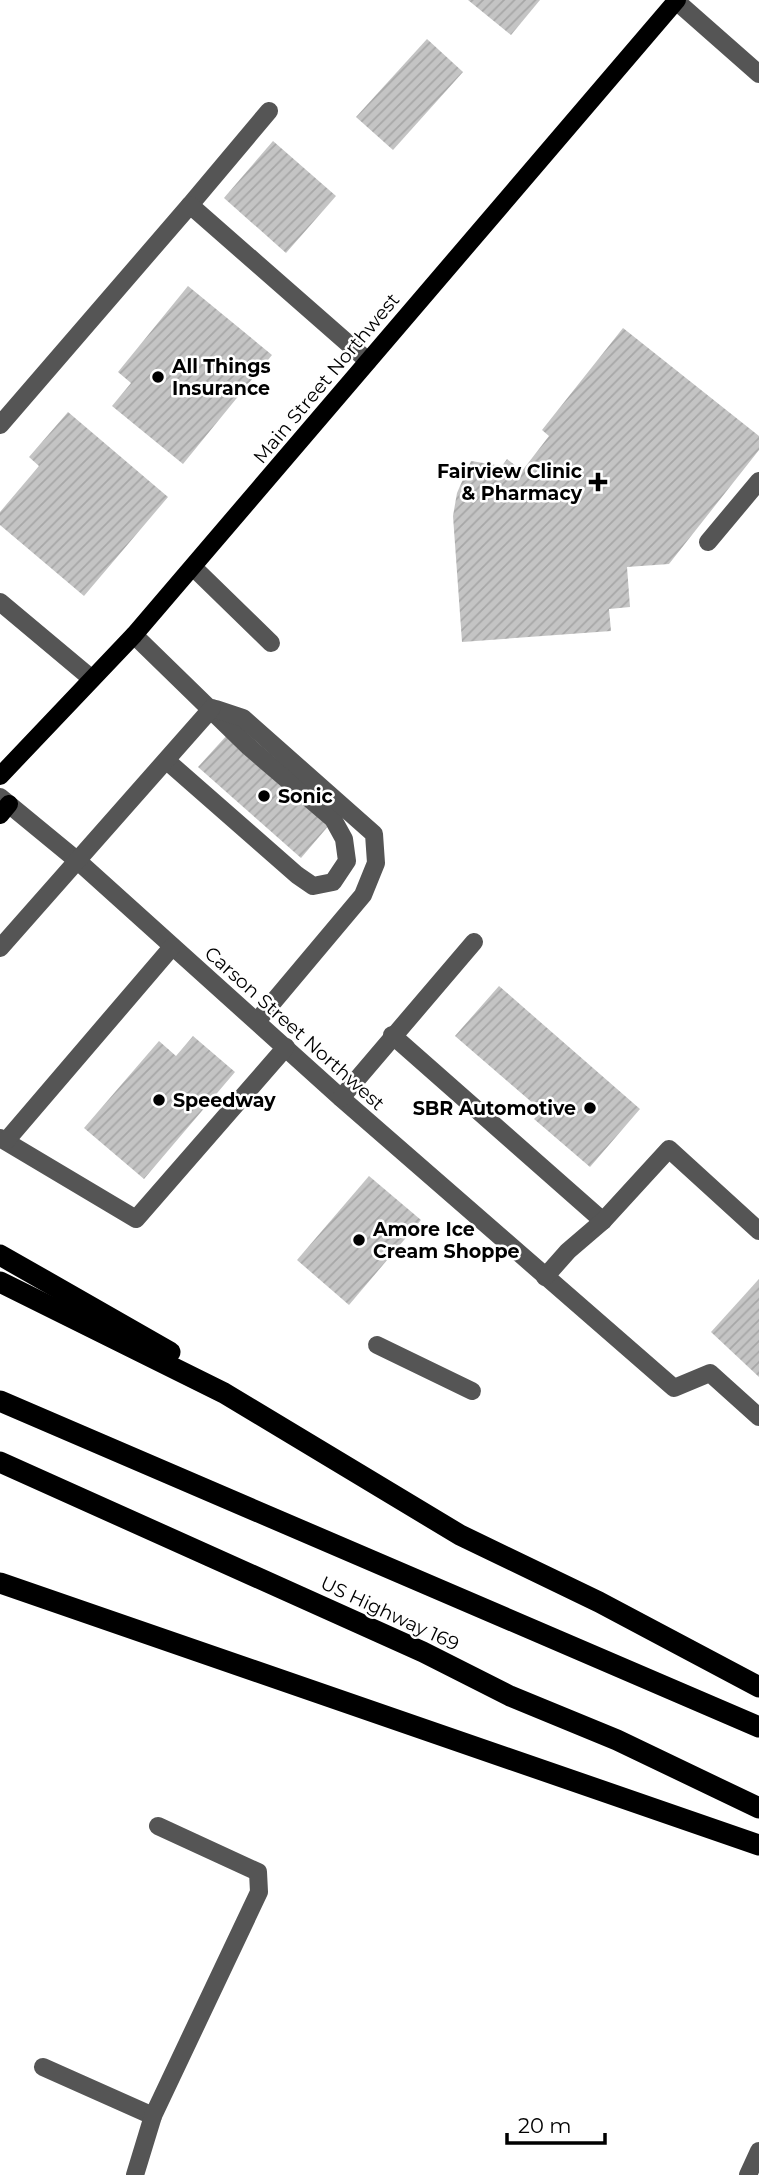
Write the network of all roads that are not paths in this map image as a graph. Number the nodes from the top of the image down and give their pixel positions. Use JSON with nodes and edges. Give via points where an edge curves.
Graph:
{"nodes":[{"id":1,"x":676,"y":0,"type":"edge"},
{"id":2,"x":759,"y":74,"type":"edge"},
{"id":3,"x":269,"y":111,"type":"dead end"},
{"id":4,"x":190,"y":205,"type":"junction"},
{"id":5,"x":368,"y":361,"type":"junction"},
{"id":6,"x":0,"y":425,"type":"edge"},
{"id":7,"x":759,"y":481,"type":"edge"},
{"id":8,"x":708,"y":542,"type":"dead end"},
{"id":9,"x":193,"y":567,"type":"junction"},
{"id":10,"x":0,"y":602,"type":"edge"},
{"id":11,"x":134,"y":635,"type":"junction"},
{"id":12,"x":271,"y":643,"type":"dead end"},
{"id":13,"x":92,"y":679,"type":"junction"},
{"id":14,"x":212,"y":708,"type":"junction"},
{"id":15,"x":167,"y":761,"type":"junction"},
{"id":16,"x":0,"y":776,"type":"edge"},
{"id":17,"x":3,"y":805,"type":"edge"},
{"id":18,"x":79,"y":862,"type":"junction"},
{"id":19,"x":474,"y":942,"type":"dead end"},
{"id":20,"x":172,"y":947,"type":"junction"},
{"id":21,"x":0,"y":948,"type":"edge"},
{"id":22,"x":258,"y":1020,"type":"junction"},
{"id":23,"x":391,"y":1035,"type":"junction"},
{"id":24,"x":286,"y":1047,"type":"junction"},
{"id":25,"x":341,"y":1098,"type":"junction"},
{"id":26,"x":3,"y":1140,"type":"edge"},
{"id":27,"x":603,"y":1221,"type":"junction"},
{"id":28,"x":759,"y":1231,"type":"edge"},
{"id":29,"x":0,"y":1255,"type":"edge"},
{"id":30,"x":545,"y":1277,"type":"junction"},
{"id":31,"x":0,"y":1282,"type":"edge"},
{"id":32,"x":377,"y":1345,"type":"dead end"},
{"id":33,"x":472,"y":1391,"type":"dead end"},
{"id":34,"x":224,"y":1393,"type":"junction"},
{"id":35,"x":0,"y":1401,"type":"edge"},
{"id":36,"x":759,"y":1417,"type":"edge"},
{"id":37,"x":0,"y":1462,"type":"edge"},
{"id":38,"x":0,"y":1583,"type":"edge"},
{"id":39,"x":759,"y":1687,"type":"edge"},
{"id":40,"x":759,"y":1727,"type":"edge"},
{"id":41,"x":759,"y":1808,"type":"edge"},
{"id":42,"x":158,"y":1826,"type":"dead end"},
{"id":43,"x":759,"y":1845,"type":"edge"},
{"id":44,"x":43,"y":2067,"type":"dead end"},
{"id":45,"x":152,"y":2116,"type":"junction"},
{"id":46,"x":759,"y":2151,"type":"edge"},
{"id":47,"x":135,"y":2175,"type":"edge"},
{"id":48,"x":748,"y":2175,"type":"edge"}],
"edges":[{"from":1,"to":2,"type":"street"},
{"from":1,"to":5,"type":"main road","name":"Main Street Northwest"},
{"from":3,"to":4,"type":"street"},
{"from":4,"to":5,"type":"street"},
{"from":4,"to":6,"type":"street"},
{"from":5,"to":9,"type":"main road","name":"Main Street Northwest"},
{"from":7,"to":8,"type":"street"},
{"from":9,"to":11,"type":"main road","name":"Main Street Northwest"},
{"from":9,"to":12,"type":"street"},
{"from":10,"to":13,"type":"street"},
{"from":11,"to":13,"type":"main road","name":"Main Street Northwest"},
{"from":11,"to":14,"type":"street"},
{"from":13,"to":16,"type":"main road","name":"Main Street Northwest"},
{"from":14,"to":15,"type":"street"},
{"from":14,"to":15,"type":"street","via":[[249,747],[333,819],[344,839],[346,861],[333,882],[313,886],[297,875]]},
{"from":14,"to":22,"type":"street","via":[[243,718],[374,834],[376,863],[363,895]]},
{"from":15,"to":18,"type":"street"},
{"from":17,"to":18,"type":"street","name":"Carson Street Northwest"},
{"from":18,"to":20,"type":"street","name":"Carson Street Northwest"},
{"from":18,"to":21,"type":"street"},
{"from":19,"to":23,"type":"street"},
{"from":20,"to":22,"type":"street","name":"Carson Street Northwest"},
{"from":20,"to":26,"type":"street"},
{"from":22,"to":24,"type":"street","name":"Carson Street Northwest"},
{"from":23,"to":25,"type":"street"},
{"from":23,"to":27,"type":"street"},
{"from":24,"to":25,"type":"street","name":"Carson Street Northwest"},
{"from":24,"to":26,"type":"street","via":[[136,1219]]},
{"from":25,"to":30,"type":"street","name":"Carson Street Northwest"},
{"from":27,"to":28,"type":"street","via":[[668,1149]]},
{"from":27,"to":30,"type":"street"},
{"from":29,"to":34,"type":"highway","via":[[182,1359]]},
{"from":30,"to":36,"type":"street","name":"Carson Street Northwest","via":[[674,1388],[710,1373]]},
{"from":31,"to":34,"type":"highway"},
{"from":32,"to":33,"type":"street"},
{"from":34,"to":39,"type":"highway","via":[[460,1535]]},
{"from":35,"to":40,"type":"highway","name":"US Highway 169"},
{"from":37,"to":41,"type":"highway","name":"US Highway 169"},
{"from":38,"to":43,"type":"highway"},
{"from":42,"to":45,"type":"street","via":[[258,1871],[259,1892]]},
{"from":44,"to":45,"type":"street"},
{"from":45,"to":47,"type":"street"},
{"from":46,"to":48,"type":"street"}]}
